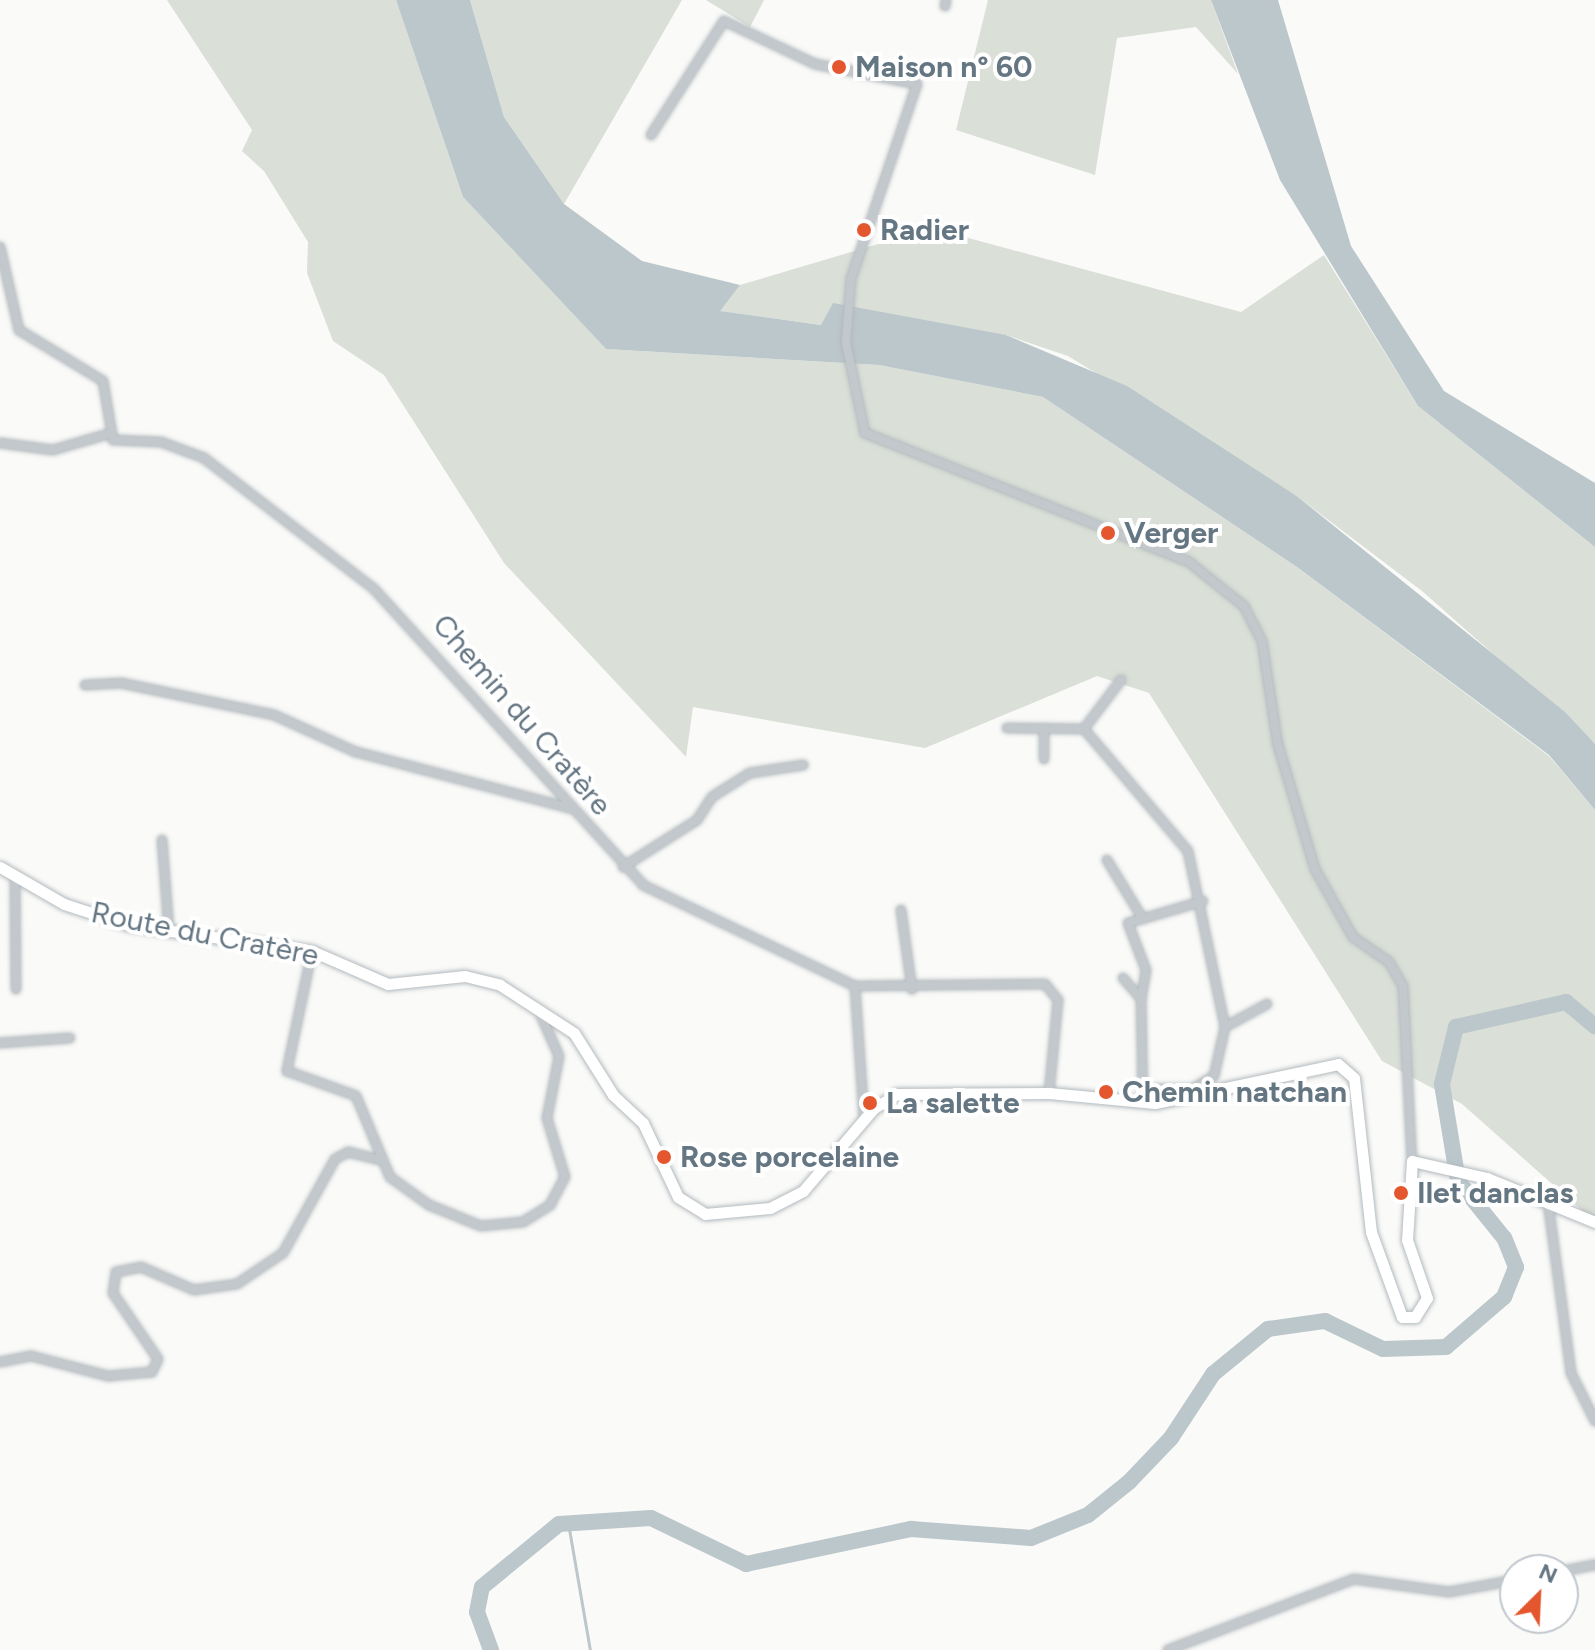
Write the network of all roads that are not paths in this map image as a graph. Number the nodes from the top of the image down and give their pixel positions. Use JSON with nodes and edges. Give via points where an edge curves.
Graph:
{"nodes":[{"id":1,"x":651,"y":135,"type":"dead end"},
{"id":2,"x":0,"y":247,"type":"edge"},
{"id":3,"x":108,"y":434,"type":"junction"},
{"id":4,"x":0,"y":443,"type":"edge"},
{"id":5,"x":1121,"y":680,"type":"dead end"},
{"id":6,"x":85,"y":685,"type":"dead end"},
{"id":7,"x":1007,"y":728,"type":"dead end"},
{"id":8,"x":1044,"y":728,"type":"junction"},
{"id":9,"x":1084,"y":729,"type":"junction"},
{"id":10,"x":1044,"y":759,"type":"dead end"},
{"id":11,"x":803,"y":765,"type":"dead end"},
{"id":12,"x":573,"y":809,"type":"junction"},
{"id":13,"x":162,"y":840,"type":"dead end"},
{"id":14,"x":1107,"y":860,"type":"dead end"},
{"id":15,"x":0,"y":867,"type":"edge"},
{"id":16,"x":623,"y":867,"type":"junction"},
{"id":17,"x":15,"y":875,"type":"junction"},
{"id":18,"x":1203,"y":901,"type":"junction"},
{"id":19,"x":901,"y":910,"type":"dead end"},
{"id":20,"x":1143,"y":919,"type":"junction"},
{"id":21,"x":169,"y":930,"type":"junction"},
{"id":22,"x":312,"y":951,"type":"junction"},
{"id":23,"x":1123,"y":978,"type":"dead end"},
{"id":24,"x":855,"y":986,"type":"junction"},
{"id":25,"x":16,"y":989,"type":"dead end"},
{"id":26,"x":912,"y":989,"type":"junction"},
{"id":27,"x":1141,"y":999,"type":"junction"},
{"id":28,"x":536,"y":1004,"type":"junction"},
{"id":29,"x":1267,"y":1004,"type":"dead end"},
{"id":30,"x":1225,"y":1027,"type":"junction"},
{"id":31,"x":70,"y":1038,"type":"dead end"},
{"id":32,"x":0,"y":1043,"type":"edge"},
{"id":33,"x":1144,"y":1089,"type":"junction"},
{"id":34,"x":1049,"y":1093,"type":"junction"},
{"id":35,"x":1143,"y":1102,"type":"junction"},
{"id":36,"x":864,"y":1119,"type":"junction"},
{"id":37,"x":381,"y":1160,"type":"junction"},
{"id":38,"x":1412,"y":1161,"type":"junction"},
{"id":39,"x":1548,"y":1202,"type":"junction"},
{"id":40,"x":1595,"y":1222,"type":"edge"},
{"id":41,"x":0,"y":1362,"type":"edge"},
{"id":42,"x":1595,"y":1421,"type":"edge"},
{"id":43,"x":1499,"y":1583,"type":"edge"},
{"id":44,"x":1168,"y":1650,"type":"edge"}],
"edges":[{"from":1,"to":38,"type":"street","via":[[724,21],[815,64],[917,84],[851,297],[846,343],[865,433],[1189,562],[1244,606],[1262,641],[1278,745],[1315,869],[1353,937],[1389,962],[1403,986]]},
{"from":2,"to":3,"type":"street","via":[[19,330],[103,381]]},
{"from":3,"to":4,"type":"street","via":[[53,450]]},
{"from":3,"to":12,"type":"street","name":"Chemin du Cratère","via":[[124,443],[173,445],[204,458],[374,589]]},
{"from":5,"to":9,"type":"street"},
{"from":6,"to":12,"type":"street","via":[[121,683],[274,715],[356,752]]},
{"from":7,"to":8,"type":"street"},
{"from":8,"to":9,"type":"street"},
{"from":8,"to":10,"type":"street"},
{"from":9,"to":18,"type":"street","via":[[1172,828],[1197,873]]},
{"from":11,"to":16,"type":"street","via":[[750,773],[712,797],[697,820]]},
{"from":12,"to":16,"type":"street","name":"Chemin du Cratère"},
{"from":13,"to":21,"type":"street"},
{"from":14,"to":20,"type":"street"},
{"from":15,"to":17,"type":"street","name":"Route du Cratère"},
{"from":16,"to":24,"type":"street","name":"Chemin du Cratère","via":[[653,891]]},
{"from":17,"to":21,"type":"street","name":"Route du Cratère","via":[[94,916]]},
{"from":17,"to":25,"type":"street"},
{"from":18,"to":20,"type":"street"},
{"from":18,"to":30,"type":"street"},
{"from":19,"to":26,"type":"street"},
{"from":20,"to":27,"type":"street","via":[[1128,923],[1146,970]]},
{"from":21,"to":22,"type":"street","name":"Route du Cratère"},
{"from":22,"to":28,"type":"street","name":"Route du Cratère","via":[[388,984],[476,977]]},
{"from":22,"to":37,"type":"street","via":[[287,1071],[356,1096]]},
{"from":23,"to":27,"type":"street"},
{"from":24,"to":26,"type":"street","name":"Chemin du Cratère"},
{"from":24,"to":36,"type":"street"},
{"from":26,"to":34,"type":"street","name":"Chemin du Cratère","via":[[1023,982],[1054,990]]},
{"from":27,"to":33,"type":"street"},
{"from":28,"to":36,"type":"street","name":"Route du Cratère","via":[[587,1049],[613,1095],[643,1123],[678,1197],[705,1214],[787,1201],[827,1168]]},
{"from":28,"to":37,"type":"street","via":[[559,1056],[547,1118],[565,1177],[550,1205],[523,1222],[481,1226],[405,1191]]},
{"from":29,"to":30,"type":"street"},
{"from":30,"to":33,"type":"street","via":[[1214,1076],[1192,1089]]},
{"from":31,"to":32,"type":"street"},
{"from":33,"to":35,"type":"street"},
{"from":34,"to":35,"type":"street","name":"Route du Cratère"},
{"from":34,"to":36,"type":"street","name":"Route du Cratère","via":[[897,1094]]},
{"from":35,"to":38,"type":"street","name":"Route du Cratère","via":[[1190,1099],[1308,1067],[1346,1066],[1356,1088],[1371,1232],[1399,1312],[1408,1319],[1427,1298],[1407,1240]]},
{"from":37,"to":41,"type":"street","via":[[348,1152],[335,1159],[283,1253],[237,1284],[194,1290],[141,1267],[116,1272],[113,1293],[158,1359],[152,1372],[108,1376],[31,1356]]},
{"from":38,"to":39,"type":"street","via":[[1487,1178]]},
{"from":39,"to":40,"type":"street"},
{"from":39,"to":42,"type":"street","via":[[1571,1373]]},
{"from":43,"to":44,"type":"street","via":[[1449,1592],[1354,1579]]}]}
